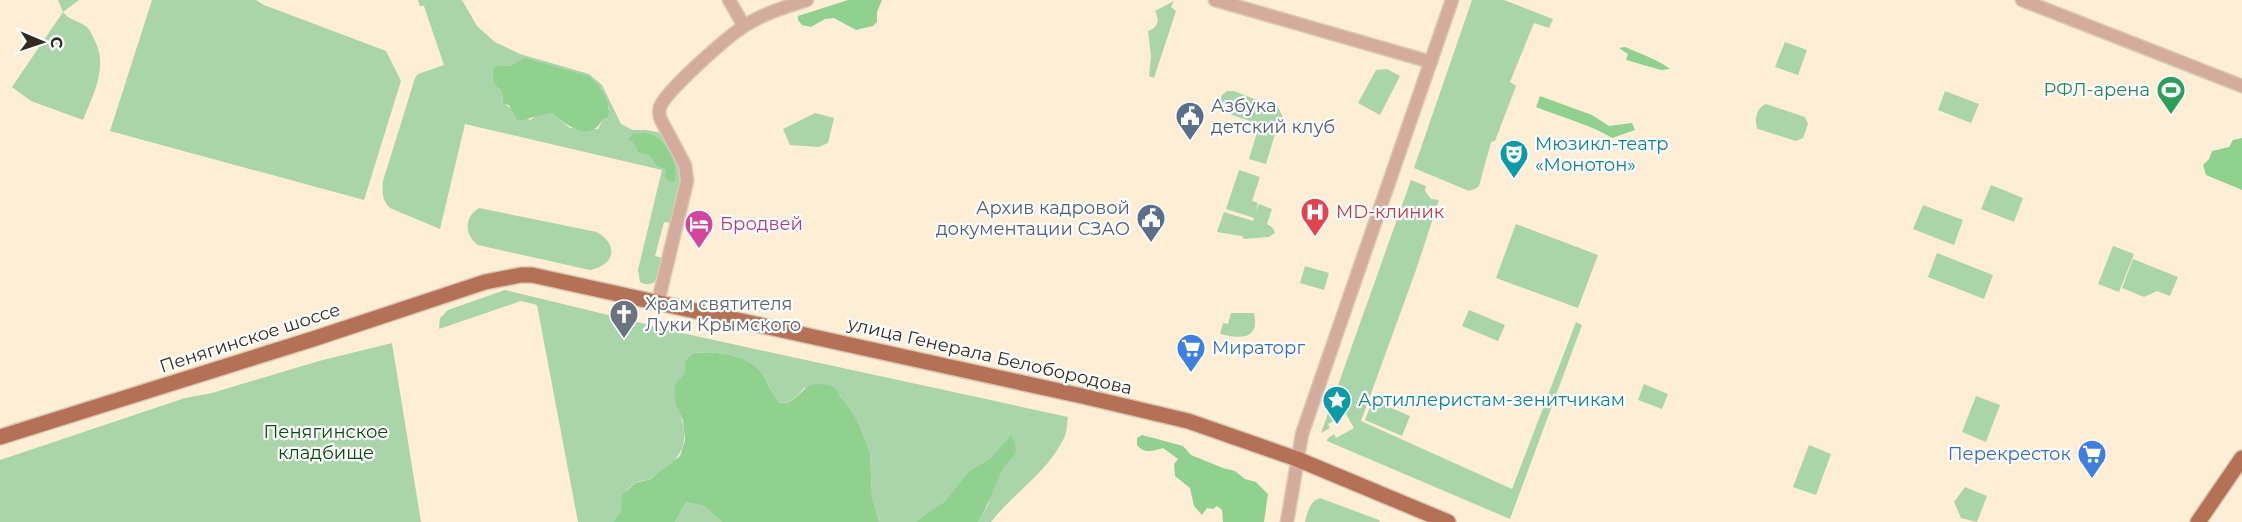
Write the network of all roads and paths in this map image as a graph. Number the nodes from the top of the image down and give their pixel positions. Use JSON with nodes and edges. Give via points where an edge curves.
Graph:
{"nodes":[{"id":1,"x":729,"y":0,"type":"edge"},
{"id":2,"x":807,"y":0,"type":"edge"},
{"id":3,"x":1215,"y":0,"type":"edge"},
{"id":4,"x":1452,"y":0,"type":"edge"},
{"id":5,"x":2022,"y":0,"type":"edge"},
{"id":6,"x":744,"y":26,"type":"junction"},
{"id":7,"x":1431,"y":62,"type":"junction"},
{"id":8,"x":2242,"y":86,"type":"edge"},
{"id":9,"x":511,"y":276,"type":"joint"},
{"id":10,"x":658,"y":302,"type":"junction"},
{"id":11,"x":0,"y":436,"type":"edge"},
{"id":12,"x":2242,"y":458,"type":"edge"},
{"id":13,"x":1297,"y":459,"type":"junction"},
{"id":14,"x":1287,"y":522,"type":"edge"},
{"id":15,"x":1448,"y":522,"type":"edge"},
{"id":16,"x":2198,"y":522,"type":"edge"}],
"edges":[{"from":1,"to":6,"type":"street"},
{"from":2,"to":6,"type":"street"},
{"from":3,"to":7,"type":"street"},
{"from":4,"to":7,"type":"street"},
{"from":5,"to":8,"type":"street"},
{"from":6,"to":10,"type":"street","via":[[682,81],[660,107],[661,120],[685,165],[687,181]]},
{"from":7,"to":13,"type":"street","via":[[1308,416]]},
{"from":9,"to":10,"type":"main road","name":"улица Генерала Белобородова","via":[[532,275]]},
{"from":9,"to":11,"type":"main road","name":"Пенягинское шоссе"},
{"from":10,"to":13,"type":"main road","name":"улица Генерала Белобородова","via":[[1146,410]]},
{"from":12,"to":16,"type":"main road"},
{"from":13,"to":14,"type":"street"},
{"from":13,"to":15,"type":"main road","name":"улица Генерала Белобородова"}]}
